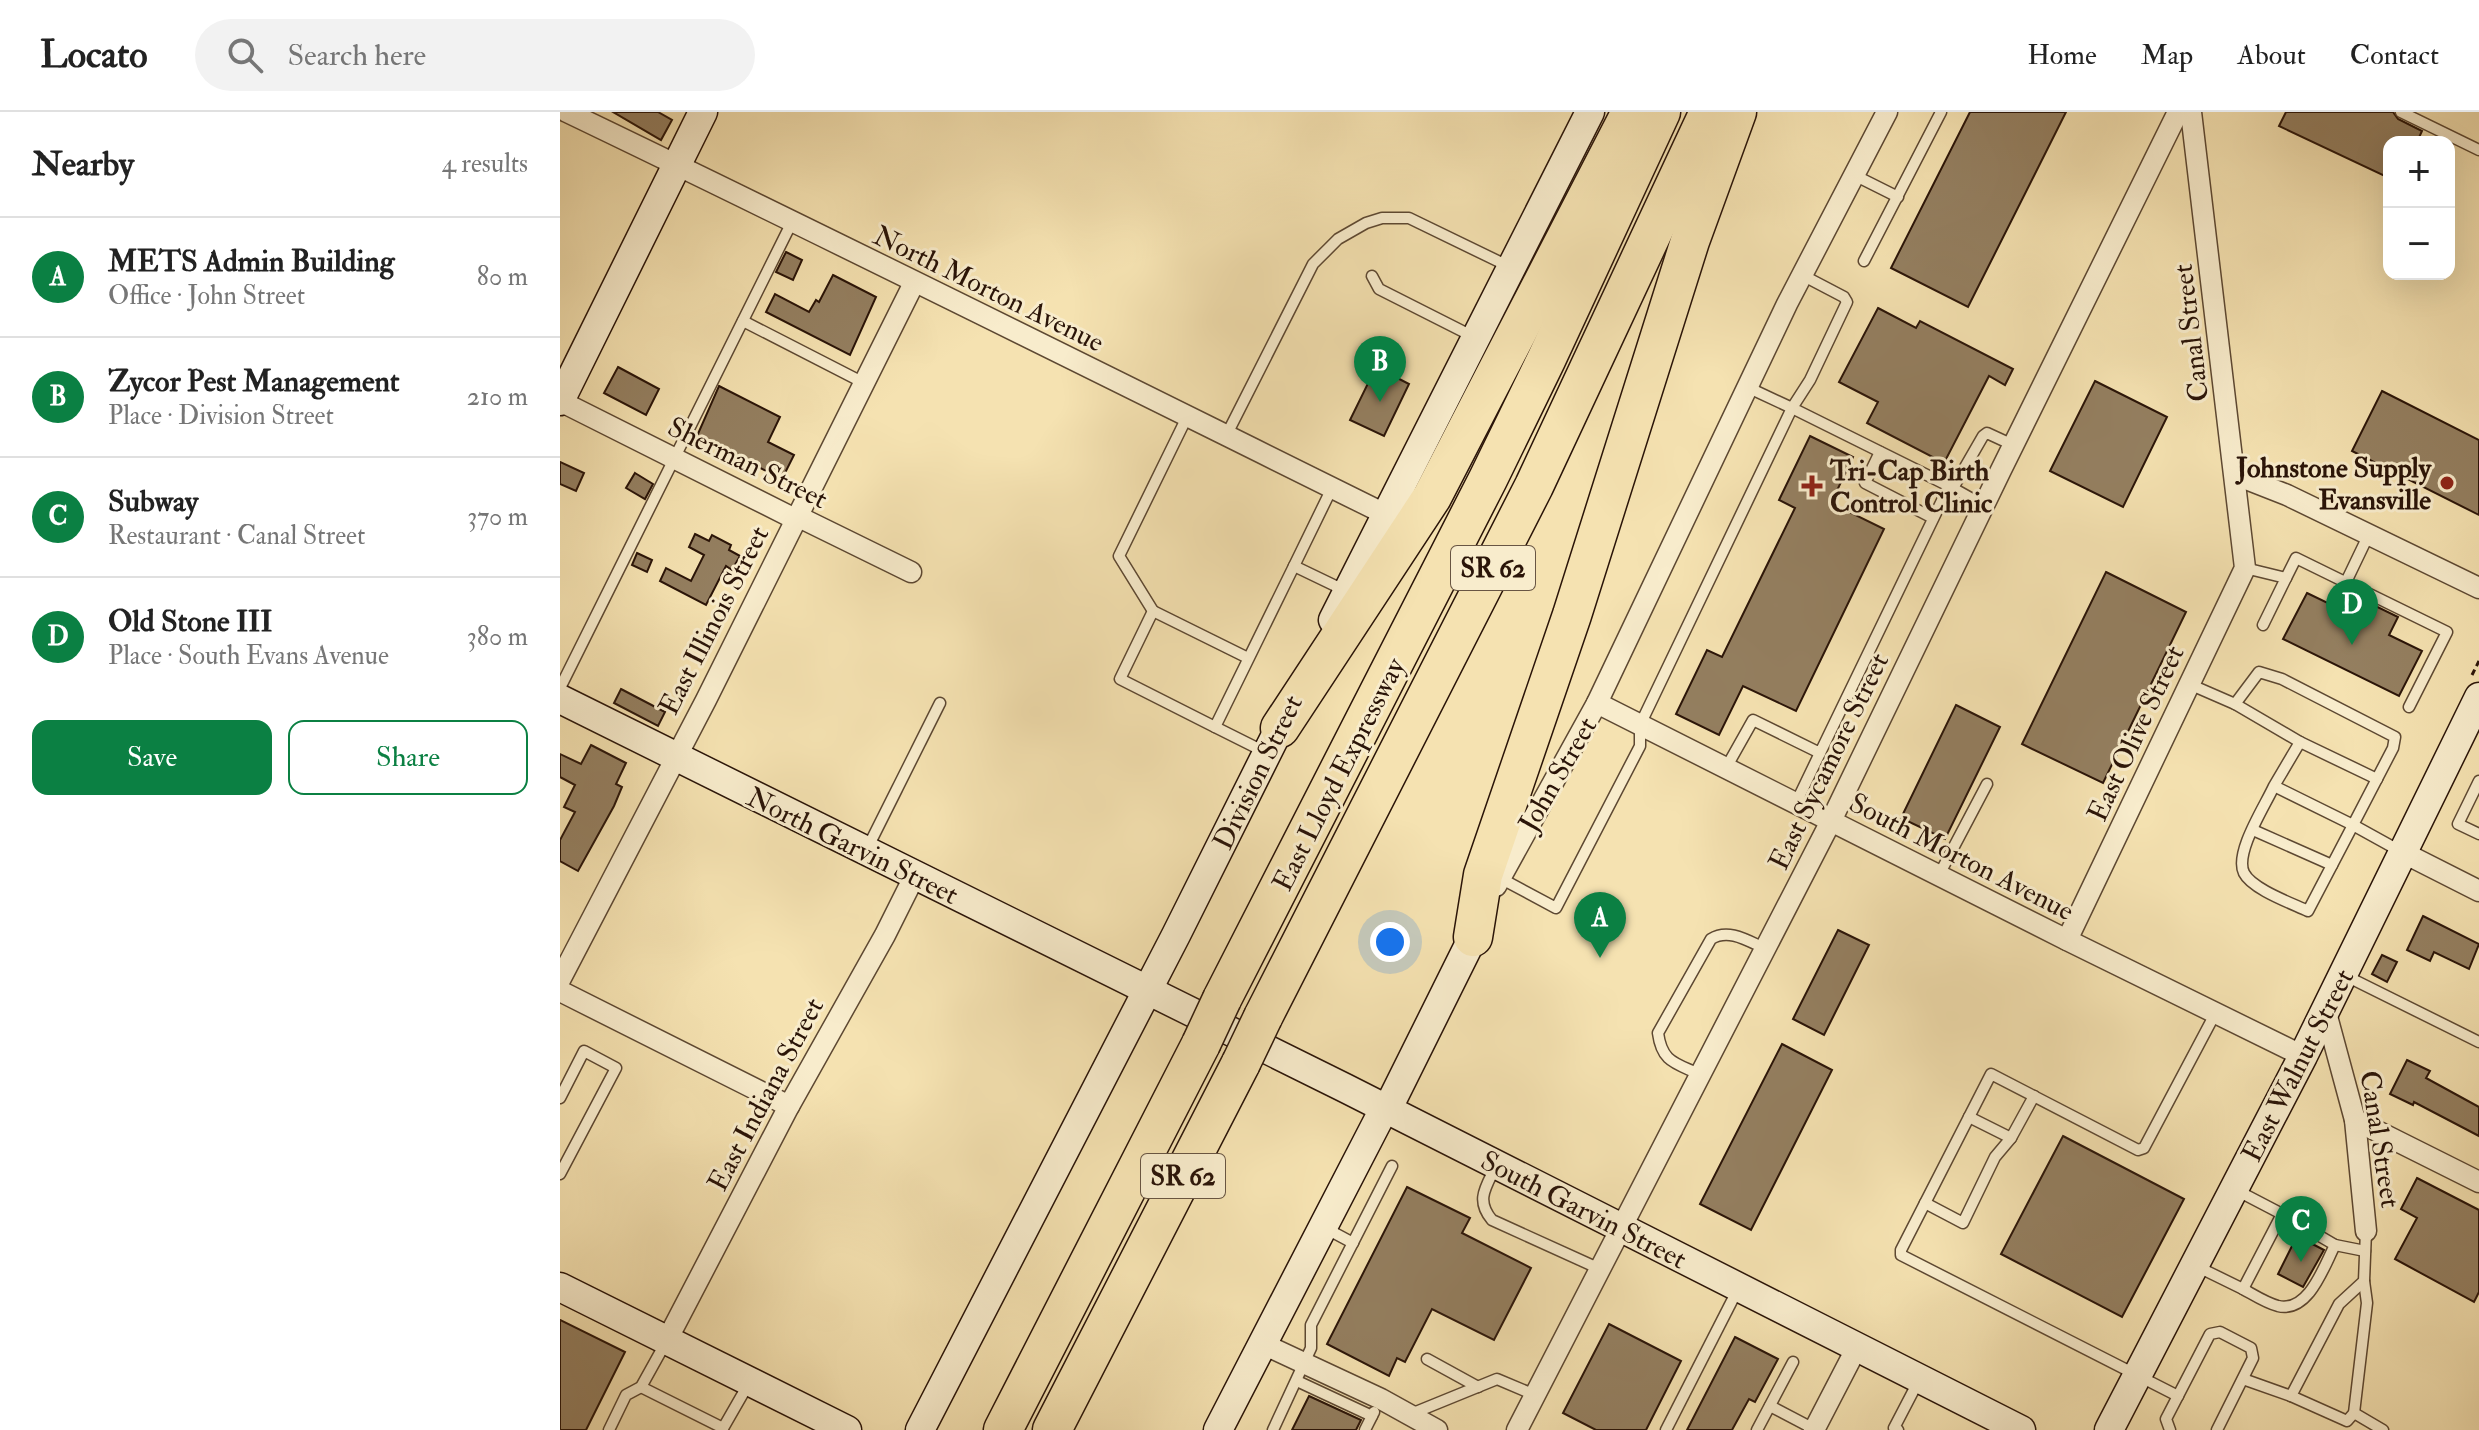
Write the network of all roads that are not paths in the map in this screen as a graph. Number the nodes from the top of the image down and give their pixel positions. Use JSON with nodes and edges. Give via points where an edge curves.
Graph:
{"nodes":[{"id":1,"x":567,"y":112,"type":"edge"},
{"id":2,"x":703,"y":112,"type":"edge"},
{"id":3,"x":1590,"y":112,"type":"edge"},
{"id":4,"x":1631,"y":112,"type":"edge"},
{"id":5,"x":1661,"y":112,"type":"edge"},
{"id":6,"x":1709,"y":112,"type":"edge"},
{"id":7,"x":1737,"y":112,"type":"edge"},
{"id":8,"x":1887,"y":112,"type":"edge"},
{"id":9,"x":1941,"y":112,"type":"edge"},
{"id":10,"x":2401,"y":112,"type":"edge"},
{"id":11,"x":2176,"y":114,"type":"edge"},
{"id":12,"x":2479,"y":150,"type":"edge"},
{"id":13,"x":677,"y":165,"type":"junction"},
{"id":14,"x":1854,"y":175,"type":"junction"},
{"id":15,"x":1898,"y":197,"type":"junction"},
{"id":16,"x":792,"y":222,"type":"junction"},
{"id":17,"x":1864,"y":261,"type":"dead end"},
{"id":18,"x":1511,"y":268,"type":"junction"},
{"id":19,"x":1802,"y":275,"type":"junction"},
{"id":20,"x":1372,"y":276,"type":"dead end"},
{"id":21,"x":914,"y":283,"type":"junction"},
{"id":22,"x":743,"y":321,"type":"junction"},
{"id":23,"x":1476,"y":338,"type":"junction"},
{"id":24,"x":864,"y":383,"type":"junction"},
{"id":25,"x":1747,"y":387,"type":"junction"},
{"id":26,"x":560,"y":401,"type":"edge"},
{"id":27,"x":1792,"y":408,"type":"junction"},
{"id":28,"x":1187,"y":417,"type":"junction"},
{"id":29,"x":1226,"y":436,"type":"junction"},
{"id":30,"x":2013,"y":445,"type":"junction"},
{"id":31,"x":1880,"y":452,"type":"junction"},
{"id":32,"x":674,"y":458,"type":"junction"},
{"id":33,"x":2236,"y":475,"type":"junction"},
{"id":34,"x":1951,"y":487,"type":"junction"},
{"id":35,"x":1332,"y":488,"type":"junction"},
{"id":36,"x":1983,"y":505,"type":"junction"},
{"id":37,"x":1387,"y":515,"type":"junction"},
{"id":38,"x":1933,"y":518,"type":"junction"},
{"id":39,"x":795,"y":519,"type":"junction"},
{"id":40,"x":2369,"y":534,"type":"junction"},
{"id":41,"x":2244,"y":558,"type":"junction"},
{"id":42,"x":1294,"y":566,"type":"junction"},
{"id":43,"x":911,"y":572,"type":"dead end"},
{"id":44,"x":2286,"y":578,"type":"junction"},
{"id":45,"x":2346,"y":582,"type":"junction"},
{"id":46,"x":2479,"y":588,"type":"edge"},
{"id":47,"x":1348,"y":592,"type":"junction"},
{"id":48,"x":1153,"y":611,"type":"junction"},
{"id":49,"x":2263,"y":625,"type":"dead end"},
{"id":50,"x":1248,"y":658,"type":"junction"},
{"id":51,"x":2189,"y":684,"type":"junction"},
{"id":52,"x":560,"y":688,"type":"edge"},
{"id":53,"x":560,"y":699,"type":"edge"},
{"id":54,"x":940,"y":703,"type":"dead end"},
{"id":55,"x":1597,"y":703,"type":"junction"},
{"id":56,"x":2235,"y":704,"type":"junction"},
{"id":57,"x":2409,"y":707,"type":"dead end"},
{"id":58,"x":2475,"y":714,"type":"edge"},
{"id":59,"x":1640,"y":725,"type":"junction"},
{"id":60,"x":1215,"y":727,"type":"junction"},
{"id":61,"x":1273,"y":740,"type":"junction"},
{"id":62,"x":2300,"y":742,"type":"junction"},
{"id":63,"x":1820,"y":753,"type":"junction"},
{"id":64,"x":676,"y":757,"type":"junction"},
{"id":65,"x":1726,"y":768,"type":"junction"},
{"id":66,"x":2377,"y":779,"type":"junction"},
{"id":67,"x":2479,"y":781,"type":"edge"},
{"id":68,"x":1987,"y":784,"type":"dead end"},
{"id":69,"x":2274,"y":786,"type":"junction"},
{"id":70,"x":1796,"y":803,"type":"junction"},
{"id":71,"x":1831,"y":821,"type":"junction"},
{"id":72,"x":2353,"y":825,"type":"junction"},
{"id":73,"x":2253,"y":830,"type":"junction"},
{"id":74,"x":2479,"y":834,"type":"edge"},
{"id":75,"x":866,"y":851,"type":"junction"},
{"id":76,"x":2402,"y":852,"type":"junction"},
{"id":77,"x":2332,"y":865,"type":"junction"},
{"id":78,"x":915,"y":875,"type":"junction"},
{"id":79,"x":1939,"y":875,"type":"junction"},
{"id":80,"x":1500,"y":878,"type":"junction"},
{"id":81,"x":2479,"y":891,"type":"edge"},
{"id":82,"x":1473,"y":937,"type":"junction"},
{"id":83,"x":2067,"y":940,"type":"junction"},
{"id":84,"x":1766,"y":950,"type":"junction"},
{"id":85,"x":2342,"y":974,"type":"junction"},
{"id":86,"x":560,"y":980,"type":"edge"},
{"id":87,"x":1146,"y":990,"type":"junction"},
{"id":88,"x":560,"y":991,"type":"edge"},
{"id":89,"x":2325,"y":1009,"type":"junction"},
{"id":90,"x":2215,"y":1014,"type":"junction"},
{"id":91,"x":2479,"y":1042,"type":"edge"},
{"id":92,"x":2303,"y":1056,"type":"junction"},
{"id":93,"x":1701,"y":1075,"type":"junction"},
{"id":94,"x":2034,"y":1096,"type":"junction"},
{"id":95,"x":560,"y":1098,"type":"edge"},
{"id":96,"x":789,"y":1106,"type":"junction"},
{"id":97,"x":1384,"y":1109,"type":"junction"},
{"id":98,"x":1969,"y":1117,"type":"junction"},
{"id":99,"x":2355,"y":1120,"type":"junction"},
{"id":100,"x":2011,"y":1138,"type":"junction"},
{"id":101,"x":1497,"y":1165,"type":"junction"},
{"id":102,"x":1392,"y":1166,"type":"dead end"},
{"id":103,"x":560,"y":1174,"type":"edge"},
{"id":104,"x":2479,"y":1182,"type":"edge"},
{"id":105,"x":2234,"y":1189,"type":"junction"},
{"id":106,"x":1925,"y":1203,"type":"junction"},
{"id":107,"x":2282,"y":1214,"type":"junction"},
{"id":108,"x":1323,"y":1227,"type":"junction"},
{"id":109,"x":1621,"y":1228,"type":"junction"},
{"id":110,"x":2366,"y":1241,"type":"junction"},
{"id":111,"x":1353,"y":1243,"type":"junction"},
{"id":112,"x":2335,"y":1245,"type":"junction"},
{"id":113,"x":2195,"y":1266,"type":"junction"},
{"id":114,"x":1600,"y":1269,"type":"junction"},
{"id":115,"x":2364,"y":1281,"type":"junction"},
{"id":116,"x":560,"y":1287,"type":"edge"},
{"id":117,"x":1739,"y":1288,"type":"junction"},
{"id":118,"x":2243,"y":1289,"type":"junction"},
{"id":119,"x":667,"y":1340,"type":"junction"},
{"id":120,"x":1263,"y":1344,"type":"junction"},
{"id":121,"x":1857,"y":1347,"type":"junction"},
{"id":122,"x":1427,"y":1359,"type":"dead end"},
{"id":123,"x":1793,"y":1362,"type":"dead end"},
{"id":124,"x":1301,"y":1373,"type":"junction"},
{"id":125,"x":2138,"y":1375,"type":"junction"},
{"id":126,"x":1920,"y":1379,"type":"junction"},
{"id":127,"x":2243,"y":1379,"type":"junction"},
{"id":128,"x":750,"y":1382,"type":"junction"},
{"id":129,"x":641,"y":1387,"type":"junction"},
{"id":130,"x":1478,"y":1387,"type":"junction"},
{"id":131,"x":1535,"y":1395,"type":"junction"},
{"id":132,"x":2178,"y":1396,"type":"junction"},
{"id":133,"x":2291,"y":1396,"type":"junction"},
{"id":134,"x":1770,"y":1406,"type":"junction"},
{"id":135,"x":1377,"y":1408,"type":"junction"},
{"id":136,"x":2354,"y":1413,"type":"junction"},
{"id":137,"x":1409,"y":1415,"type":"junction"},
{"id":138,"x":722,"y":1429,"type":"edge"},
{"id":139,"x":609,"y":1430,"type":"edge"},
{"id":140,"x":847,"y":1430,"type":"edge"},
{"id":141,"x":920,"y":1430,"type":"edge"},
{"id":142,"x":1003,"y":1430,"type":"edge"},
{"id":143,"x":1052,"y":1430,"type":"edge"},
{"id":144,"x":1218,"y":1430,"type":"edge"},
{"id":145,"x":1273,"y":1430,"type":"edge"},
{"id":146,"x":1365,"y":1430,"type":"edge"},
{"id":147,"x":1437,"y":1430,"type":"edge"},
{"id":148,"x":1517,"y":1430,"type":"edge"},
{"id":149,"x":1666,"y":1430,"type":"edge"},
{"id":150,"x":1757,"y":1430,"type":"edge"},
{"id":151,"x":1814,"y":1430,"type":"edge"},
{"id":152,"x":1898,"y":1430,"type":"edge"},
{"id":153,"x":2021,"y":1430,"type":"edge"},
{"id":154,"x":2109,"y":1430,"type":"edge"},
{"id":155,"x":2170,"y":1430,"type":"edge"},
{"id":156,"x":2217,"y":1430,"type":"edge"},
{"id":157,"x":2383,"y":1430,"type":"edge"}],
"edges":[{"from":1,"to":13,"type":"street","name":"North Morton Avenue"},
{"from":2,"to":13,"type":"main road"},
{"from":3,"to":18,"type":"main road","name":"Division Street"},
{"from":4,"to":61,"type":"highway","via":[[1415,528]]},
{"from":5,"to":142,"type":"highway","name":"East Lloyd Expressway","number":"SR 62","bridge":true,"via":[[1474,506]]},
{"from":6,"to":143,"type":"highway","name":"East Lloyd Expressway","number":"SR 62","bridge":true,"via":[[1534,486]]},
{"from":7,"to":82,"type":"highway","via":[[1483,875]]},
{"from":8,"to":14,"type":"street","name":"John Street"},
{"from":9,"to":15,"type":"lane"},
{"from":10,"to":12,"type":"lane"},
{"from":11,"to":30,"type":"street","name":"East Sycamore Street"},
{"from":11,"to":33,"type":"street","name":"Canal Street"},
{"from":13,"to":16,"type":"street","name":"North Morton Avenue"},
{"from":13,"to":26,"type":"main road"},
{"from":14,"to":15,"type":"lane"},
{"from":14,"to":19,"type":"street","name":"John Street"},
{"from":15,"to":17,"type":"lane"},
{"from":16,"to":21,"type":"street","name":"North Morton Avenue"},
{"from":16,"to":22,"type":"lane"},
{"from":18,"to":23,"type":"main road","name":"Division Street"},
{"from":18,"to":29,"type":"lane","via":[[1409,218],[1382,218],[1338,239],[1313,264]]},
{"from":19,"to":25,"type":"street","name":"John Street"},
{"from":19,"to":27,"type":"lane","via":[[1847,302]]},
{"from":20,"to":23,"type":"lane","via":[[1379,289]]},
{"from":21,"to":24,"type":"street","name":"East Illinois Street"},
{"from":21,"to":28,"type":"street","name":"North Morton Avenue"},
{"from":22,"to":24,"type":"lane"},
{"from":22,"to":32,"type":"lane"},
{"from":23,"to":37,"type":"main road","name":"Division Street"},
{"from":24,"to":39,"type":"street","name":"East Illinois Street"},
{"from":25,"to":27,"type":"lane"},
{"from":25,"to":55,"type":"street","name":"John Street"},
{"from":26,"to":32,"type":"street","name":"Sherman Street"},
{"from":27,"to":31,"type":"lane"},
{"from":27,"to":59,"type":"lane"},
{"from":28,"to":29,"type":"street","name":"North Morton Avenue"},
{"from":28,"to":48,"type":"lane","via":[[1119,556]]},
{"from":29,"to":35,"type":"street","name":"North Morton Avenue"},
{"from":30,"to":34,"type":"lane","via":[[1987,433]]},
{"from":30,"to":36,"type":"street","name":"East Sycamore Street"},
{"from":31,"to":34,"type":"lane"},
{"from":31,"to":38,"type":"lane","via":[[1865,483]]},
{"from":32,"to":39,"type":"street","name":"Sherman Street"},
{"from":32,"to":52,"type":"lane"},
{"from":33,"to":40,"type":"street"},
{"from":33,"to":41,"type":"street","name":"Canal Street"},
{"from":34,"to":36,"type":"lane"},
{"from":34,"to":38,"type":"lane"},
{"from":35,"to":37,"type":"street","name":"North Morton Avenue"},
{"from":35,"to":42,"type":"lane"},
{"from":36,"to":71,"type":"street","name":"East Sycamore Street"},
{"from":37,"to":47,"type":"main road","name":"Division Street"},
{"from":38,"to":63,"type":"lane"},
{"from":39,"to":43,"type":"street","name":"Sherman Street"},
{"from":39,"to":64,"type":"street","name":"East Illinois Street"},
{"from":40,"to":45,"type":"lane"},
{"from":40,"to":46,"type":"street"},
{"from":41,"to":44,"type":"lane"},
{"from":41,"to":51,"type":"street","name":"East Olive Street"},
{"from":42,"to":47,"type":"lane"},
{"from":42,"to":50,"type":"lane"},
{"from":44,"to":45,"type":"lane","via":[[2296,558]]},
{"from":44,"to":49,"type":"lane"},
{"from":45,"to":57,"type":"lane","via":[[2447,632]]},
{"from":47,"to":61,"type":"main road","name":"Division Street"},
{"from":48,"to":50,"type":"lane"},
{"from":48,"to":60,"type":"lane","via":[[1120,679]]},
{"from":50,"to":60,"type":"lane"},
{"from":51,"to":56,"type":"lane"},
{"from":51,"to":83,"type":"street","name":"East Olive Street"},
{"from":53,"to":64,"type":"main road","name":"North Garvin Street"},
{"from":54,"to":75,"type":"lane"},
{"from":55,"to":59,"type":"street","name":"South Morton Avenue"},
{"from":55,"to":80,"type":"street","name":"John Street"},
{"from":56,"to":62,"type":"lane"},
{"from":56,"to":66,"type":"lane","via":[[2259,672],[2395,737]]},
{"from":58,"to":76,"type":"main road","name":"East Walnut Street"},
{"from":59,"to":65,"type":"street","name":"South Morton Avenue"},
{"from":59,"to":80,"type":"lane","via":[[1640,746],[1556,908]]},
{"from":60,"to":61,"type":"lane"},
{"from":61,"to":87,"type":"main road","name":"Division Street"},
{"from":62,"to":66,"type":"lane"},
{"from":62,"to":69,"type":"lane"},
{"from":63,"to":65,"type":"lane","via":[[1753,720]]},
{"from":63,"to":70,"type":"lane"},
{"from":64,"to":75,"type":"main road","name":"North Garvin Street"},
{"from":64,"to":86,"type":"street","name":"East Illinois Street"},
{"from":65,"to":70,"type":"street","name":"South Morton Avenue"},
{"from":66,"to":72,"type":"lane"},
{"from":67,"to":74,"type":"lane","via":[[2458,824]]},
{"from":68,"to":79,"type":"lane"},
{"from":69,"to":72,"type":"lane"},
{"from":69,"to":73,"type":"lane"},
{"from":70,"to":71,"type":"street","name":"South Morton Avenue"},
{"from":71,"to":79,"type":"street","name":"South Morton Avenue"},
{"from":71,"to":84,"type":"street","name":"East Sycamore Street"},
{"from":72,"to":76,"type":"lane"},
{"from":72,"to":77,"type":"lane"},
{"from":73,"to":77,"type":"lane"},
{"from":73,"to":77,"type":"lane","via":[[2241,861],[2245,875],[2308,911]]},
{"from":75,"to":78,"type":"main road","name":"North Garvin Street"},
{"from":76,"to":81,"type":"street"},
{"from":76,"to":85,"type":"main road","name":"East Walnut Street"},
{"from":78,"to":87,"type":"main road","name":"North Garvin Street"},
{"from":78,"to":96,"type":"street","name":"East Indiana Street"},
{"from":79,"to":83,"type":"street","name":"South Morton Avenue"},
{"from":80,"to":82,"type":"street","name":"John Street"},
{"from":82,"to":97,"type":"main road","name":"John Street"},
{"from":83,"to":90,"type":"street","name":"South Morton Avenue"},
{"from":84,"to":93,"type":"street","name":"East Sycamore Street"},
{"from":84,"to":93,"type":"lane","via":[[1732,934],[1711,939],[1658,1033],[1666,1058]]},
{"from":85,"to":89,"type":"main road","name":"East Walnut Street"},
{"from":85,"to":91,"type":"lane"},
{"from":87,"to":97,"type":"main road","name":"South Garvin Street"},
{"from":87,"to":141,"type":"main road","name":"Division Street"},
{"from":88,"to":96,"type":"street"},
{"from":89,"to":92,"type":"main road","name":"East Walnut Street"},
{"from":89,"to":99,"type":"street","name":"Canal Street"},
{"from":90,"to":92,"type":"street","name":"South Morton Avenue"},
{"from":90,"to":94,"type":"lane","via":[[2144,1148],[2138,1150]]},
{"from":92,"to":105,"type":"main road","name":"East Walnut Street"},
{"from":93,"to":109,"type":"street","name":"East Sycamore Street"},
{"from":94,"to":98,"type":"lane","via":[[1991,1074]]},
{"from":94,"to":100,"type":"lane"},
{"from":95,"to":103,"type":"lane","via":[[584,1051],[616,1068]]},
{"from":96,"to":119,"type":"street","name":"East Indiana Street"},
{"from":97,"to":101,"type":"main road","name":"South Garvin Street"},
{"from":97,"to":108,"type":"main road","name":"John Street"},
{"from":98,"to":100,"type":"lane"},
{"from":98,"to":106,"type":"lane"},
{"from":99,"to":104,"type":"street"},
{"from":99,"to":110,"type":"street","name":"Canal Street"},
{"from":100,"to":106,"type":"lane","via":[[1995,1157],[1963,1223]]},
{"from":101,"to":109,"type":"main road","name":"South Garvin Street"},
{"from":101,"to":114,"type":"lane","via":[[1482,1194],[1492,1220]]},
{"from":102,"to":111,"type":"lane"},
{"from":105,"to":107,"type":"lane"},
{"from":105,"to":113,"type":"main road","name":"East Walnut Street"},
{"from":106,"to":125,"type":"lane","via":[[1901,1255]]},
{"from":107,"to":112,"type":"lane"},
{"from":107,"to":118,"type":"lane"},
{"from":108,"to":111,"type":"lane"},
{"from":108,"to":120,"type":"main road","name":"John Street"},
{"from":109,"to":114,"type":"street","name":"East Sycamore Street"},
{"from":109,"to":117,"type":"main road","name":"South Garvin Street"},
{"from":110,"to":112,"type":"lane"},
{"from":110,"to":115,"type":"lane"},
{"from":111,"to":124,"type":"lane","via":[[1311,1325],[1311,1348]]},
{"from":112,"to":118,"type":"lane","via":[[2309,1294],[2290,1306],[2266,1302]]},
{"from":113,"to":118,"type":"lane"},
{"from":113,"to":125,"type":"main road","name":"East Walnut Street"},
{"from":114,"to":131,"type":"street","name":"East Sycamore Street"},
{"from":115,"to":133,"type":"lane","via":[[2339,1304]]},
{"from":115,"to":136,"type":"lane","via":[[2367,1303]]},
{"from":116,"to":119,"type":"main road"},
{"from":117,"to":121,"type":"main road","name":"South Garvin Street"},
{"from":117,"to":149,"type":"lane"},
{"from":119,"to":128,"type":"main road"},
{"from":119,"to":129,"type":"lane"},
{"from":120,"to":124,"type":"street"},
{"from":120,"to":144,"type":"main road","name":"John Street"},
{"from":121,"to":126,"type":"main road","name":"South Garvin Street"},
{"from":121,"to":151,"type":"street"},
{"from":122,"to":130,"type":"lane"},
{"from":123,"to":134,"type":"lane"},
{"from":124,"to":135,"type":"street"},
{"from":124,"to":145,"type":"lane"},
{"from":125,"to":132,"type":"lane"},
{"from":125,"to":154,"type":"main road","name":"East Walnut Street"},
{"from":126,"to":152,"type":"lane","via":[[1894,1428]]},
{"from":126,"to":153,"type":"main road","name":"South Garvin Street"},
{"from":127,"to":132,"type":"lane","via":[[2253,1358],[2251,1348],[2220,1332],[2210,1334]]},
{"from":127,"to":133,"type":"lane"},
{"from":127,"to":156,"type":"lane"},
{"from":128,"to":138,"type":"lane"},
{"from":128,"to":140,"type":"main road"},
{"from":129,"to":138,"type":"lane"},
{"from":129,"to":139,"type":"lane","via":[[626,1395]]},
{"from":130,"to":131,"type":"lane","via":[[1497,1379]]},
{"from":130,"to":137,"type":"lane"},
{"from":131,"to":148,"type":"street","name":"East Sycamore Street"},
{"from":132,"to":155,"type":"lane","via":[[2166,1419]]},
{"from":133,"to":136,"type":"lane","via":[[2347,1421]]},
{"from":134,"to":150,"type":"lane"},
{"from":134,"to":151,"type":"lane"},
{"from":135,"to":137,"type":"street"},
{"from":135,"to":146,"type":"lane"},
{"from":136,"to":157,"type":"lane"},
{"from":137,"to":147,"type":"street"}]}
